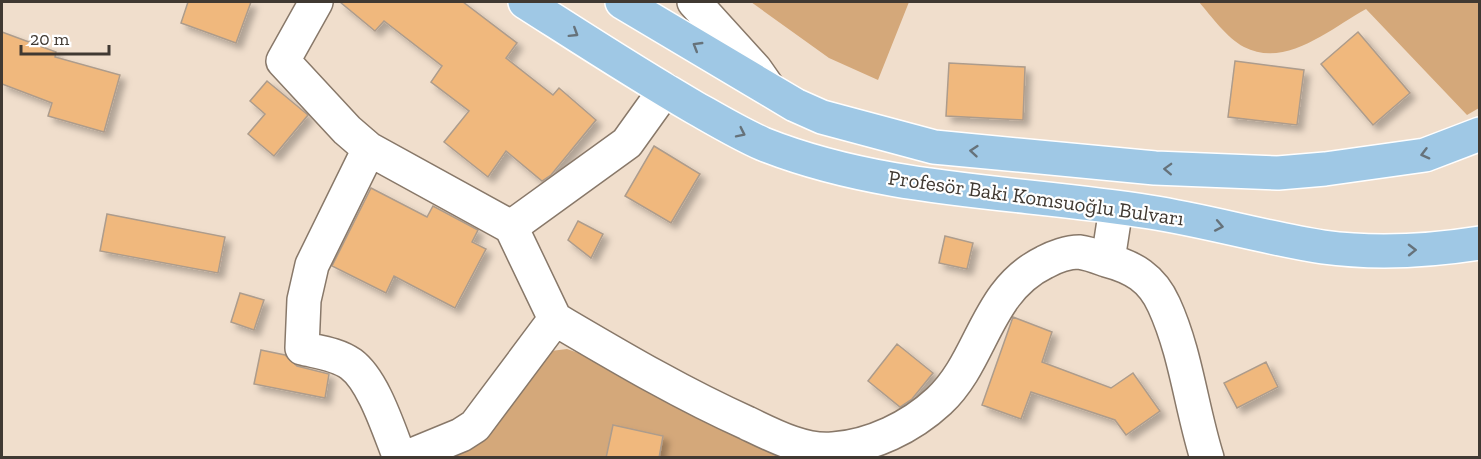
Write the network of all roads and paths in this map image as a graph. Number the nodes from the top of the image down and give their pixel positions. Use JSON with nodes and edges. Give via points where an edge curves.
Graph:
{"nodes":[{"id":1,"x":316,"y":2,"type":"edge"},
{"id":2,"x":525,"y":2,"type":"edge"},
{"id":3,"x":622,"y":2,"type":"edge"},
{"id":4,"x":694,"y":2,"type":"edge"},
{"id":5,"x":769,"y":89,"type":"junction"},
{"id":6,"x":665,"y":90,"type":"junction"},
{"id":7,"x":1479,"y":134,"type":"edge"},
{"id":8,"x":369,"y":149,"type":"junction"},
{"id":9,"x":1116,"y":208,"type":"junction"},
{"id":10,"x":511,"y":227,"type":"junction"},
{"id":11,"x":1479,"y":243,"type":"edge"},
{"id":12,"x":1107,"y":260,"type":"junction"},
{"id":13,"x":555,"y":319,"type":"junction"},
{"id":14,"x":400,"y":458,"type":"edge"},
{"id":15,"x":405,"y":458,"type":"edge"},
{"id":16,"x":1207,"y":458,"type":"edge"}],
"edges":[{"from":1,"to":8,"type":"street","via":[[283,61]]},
{"from":2,"to":6,"type":"main road","name":"Profesör Baki Komsuoğlu Bulvarı","one_way":true},
{"from":5,"to":3,"type":"main road","name":"Profesör Baki Komsuoğlu Bulvarı","one_way":true},
{"from":4,"to":5,"type":"street"},
{"from":7,"to":5,"type":"main road","name":"Profesör Baki Komsuoğlu Bulvarı","one_way":true,"via":[[1425,155],[1325,169],[1278,173],[1155,168],[914,144],[822,117]]},
{"from":6,"to":9,"type":"main road","name":"Profesör Baki Komsuoğlu Bulvarı","one_way":true,"via":[[735,131],[829,164],[923,186]]},
{"from":6,"to":10,"type":"street","via":[[627,143]]},
{"from":8,"to":10,"type":"street"},
{"from":8,"to":14,"type":"street","via":[[312,265],[304,300],[302,348],[351,364],[377,403]]},
{"from":9,"to":11,"type":"main road","name":"Profesör Baki Komsuoğlu Bulvarı","one_way":true,"via":[[1360,250],[1420,250]]},
{"from":9,"to":12,"type":"street"},
{"from":10,"to":13,"type":"street"},
{"from":12,"to":13,"type":"street","via":[[1079,252],[1054,257],[1032,268],[1009,287],[941,399],[891,433],[831,450],[807,447],[766,432],[684,394]]},
{"from":12,"to":16,"type":"street","via":[[1124,264],[1148,278],[1164,303],[1179,344]]},
{"from":13,"to":15,"type":"street","via":[[475,426]]}]}
